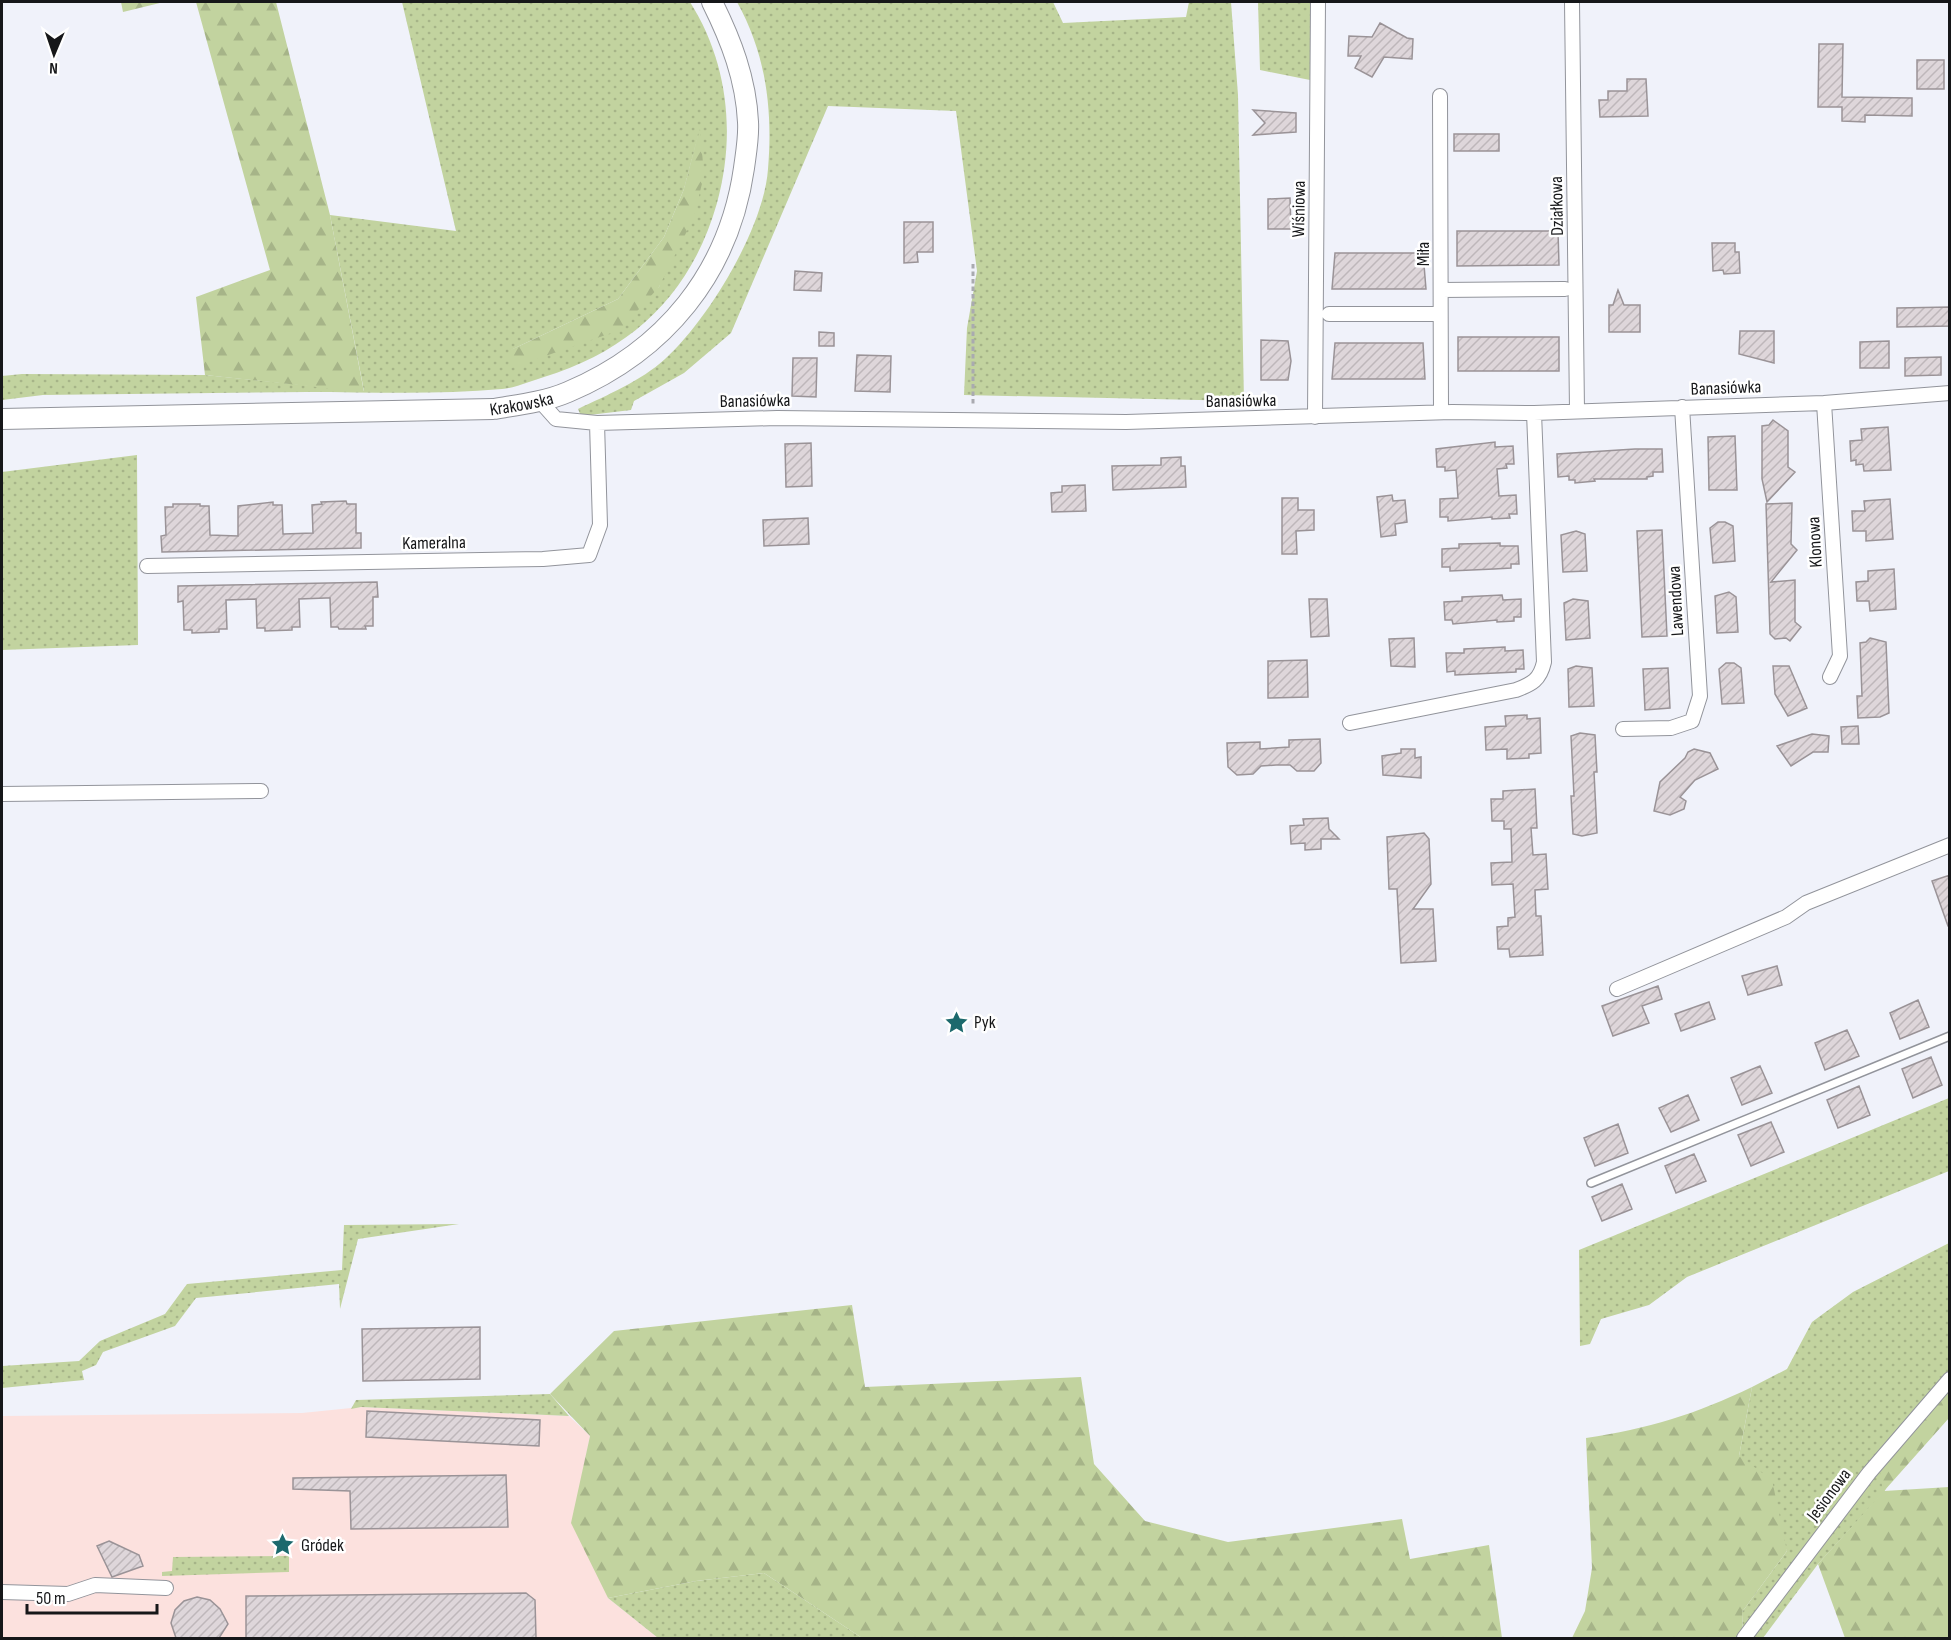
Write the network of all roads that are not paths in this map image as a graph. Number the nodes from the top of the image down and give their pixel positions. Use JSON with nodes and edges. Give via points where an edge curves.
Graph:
{"nodes":[{"id":1,"x":712,"y":2,"type":"edge"},
{"id":2,"x":1318,"y":2,"type":"edge"},
{"id":3,"x":1572,"y":2,"type":"edge"},
{"id":4,"x":1440,"y":96,"type":"dead end"},
{"id":5,"x":1565,"y":289,"type":"dead end"},
{"id":6,"x":1442,"y":290,"type":"junction"},
{"id":7,"x":1329,"y":314,"type":"dead end"},
{"id":8,"x":1440,"y":314,"type":"junction"},
{"id":9,"x":1950,"y":393,"type":"edge"},
{"id":10,"x":540,"y":401,"type":"junction"},
{"id":11,"x":1824,"y":403,"type":"junction"},
{"id":12,"x":1682,"y":408,"type":"junction"},
{"id":13,"x":1577,"y":410,"type":"junction"},
{"id":14,"x":1441,"y":412,"type":"junction"},
{"id":15,"x":1534,"y":413,"type":"junction"},
{"id":16,"x":1315,"y":417,"type":"junction"},
{"id":17,"x":2,"y":419,"type":"edge"},
{"id":18,"x":597,"y":423,"type":"junction"},
{"id":19,"x":147,"y":566,"type":"dead end"},
{"id":20,"x":1830,"y":677,"type":"dead end"},
{"id":21,"x":1350,"y":723,"type":"dead end"},
{"id":22,"x":1623,"y":729,"type":"dead end"},
{"id":23,"x":261,"y":791,"type":"dead end"},
{"id":24,"x":2,"y":794,"type":"edge"},
{"id":25,"x":1950,"y":845,"type":"edge"},
{"id":26,"x":1617,"y":989,"type":"dead end"},
{"id":27,"x":1950,"y":1036,"type":"edge"},
{"id":28,"x":1591,"y":1183,"type":"dead end"},
{"id":29,"x":1950,"y":1379,"type":"edge"},
{"id":30,"x":166,"y":1588,"type":"dead end"},
{"id":31,"x":2,"y":1592,"type":"edge"},
{"id":32,"x":1744,"y":1638,"type":"edge"}],
"edges":[{"from":1,"to":10,"type":"main road","name":"Krakowska","via":[[738,62],[748,122],[735,216],[721,251],[679,316],[652,341],[609,373]]},
{"from":2,"to":16,"type":"street","name":"Wiśniowa"},
{"from":3,"to":13,"type":"street","name":"Działkowa"},
{"from":4,"to":6,"type":"street","name":"Miła"},
{"from":5,"to":6,"type":"street"},
{"from":6,"to":8,"type":"street","name":"Miła"},
{"from":7,"to":8,"type":"street"},
{"from":8,"to":14,"type":"street","name":"Miła"},
{"from":9,"to":11,"type":"street","name":"Banasiówka"},
{"from":10,"to":17,"type":"main road","name":"Krakowska","via":[[440,412]]},
{"from":10,"to":18,"type":"street","name":"Banasiówka","via":[[556,419]]},
{"from":11,"to":12,"type":"street","name":"Banasiówka"},
{"from":11,"to":20,"type":"street","name":"Klonowa","via":[[1840,656]]},
{"from":12,"to":13,"type":"street","name":"Banasiówka"},
{"from":12,"to":22,"type":"street","name":"Lawendowa","via":[[1700,696],[1692,721],[1671,728]]},
{"from":13,"to":15,"type":"street","name":"Banasiówka"},
{"from":14,"to":15,"type":"street","name":"Banasiówka"},
{"from":14,"to":16,"type":"street","name":"Banasiówka"},
{"from":15,"to":21,"type":"street","via":[[1542,674],[1534,684],[1516,690]]},
{"from":16,"to":18,"type":"street","name":"Banasiówka","via":[[1126,422],[777,418]]},
{"from":18,"to":19,"type":"street","name":"Kameralna","via":[[600,525],[589,555]]},
{"from":23,"to":24,"type":"street"},
{"from":25,"to":26,"type":"street","via":[[1806,903],[1786,917]]},
{"from":27,"to":28,"type":"lane"},
{"from":29,"to":32,"type":"street","name":"Jesionowa","via":[[1869,1473]]},
{"from":30,"to":31,"type":"street","via":[[95,1586],[68,1593]]}]}
